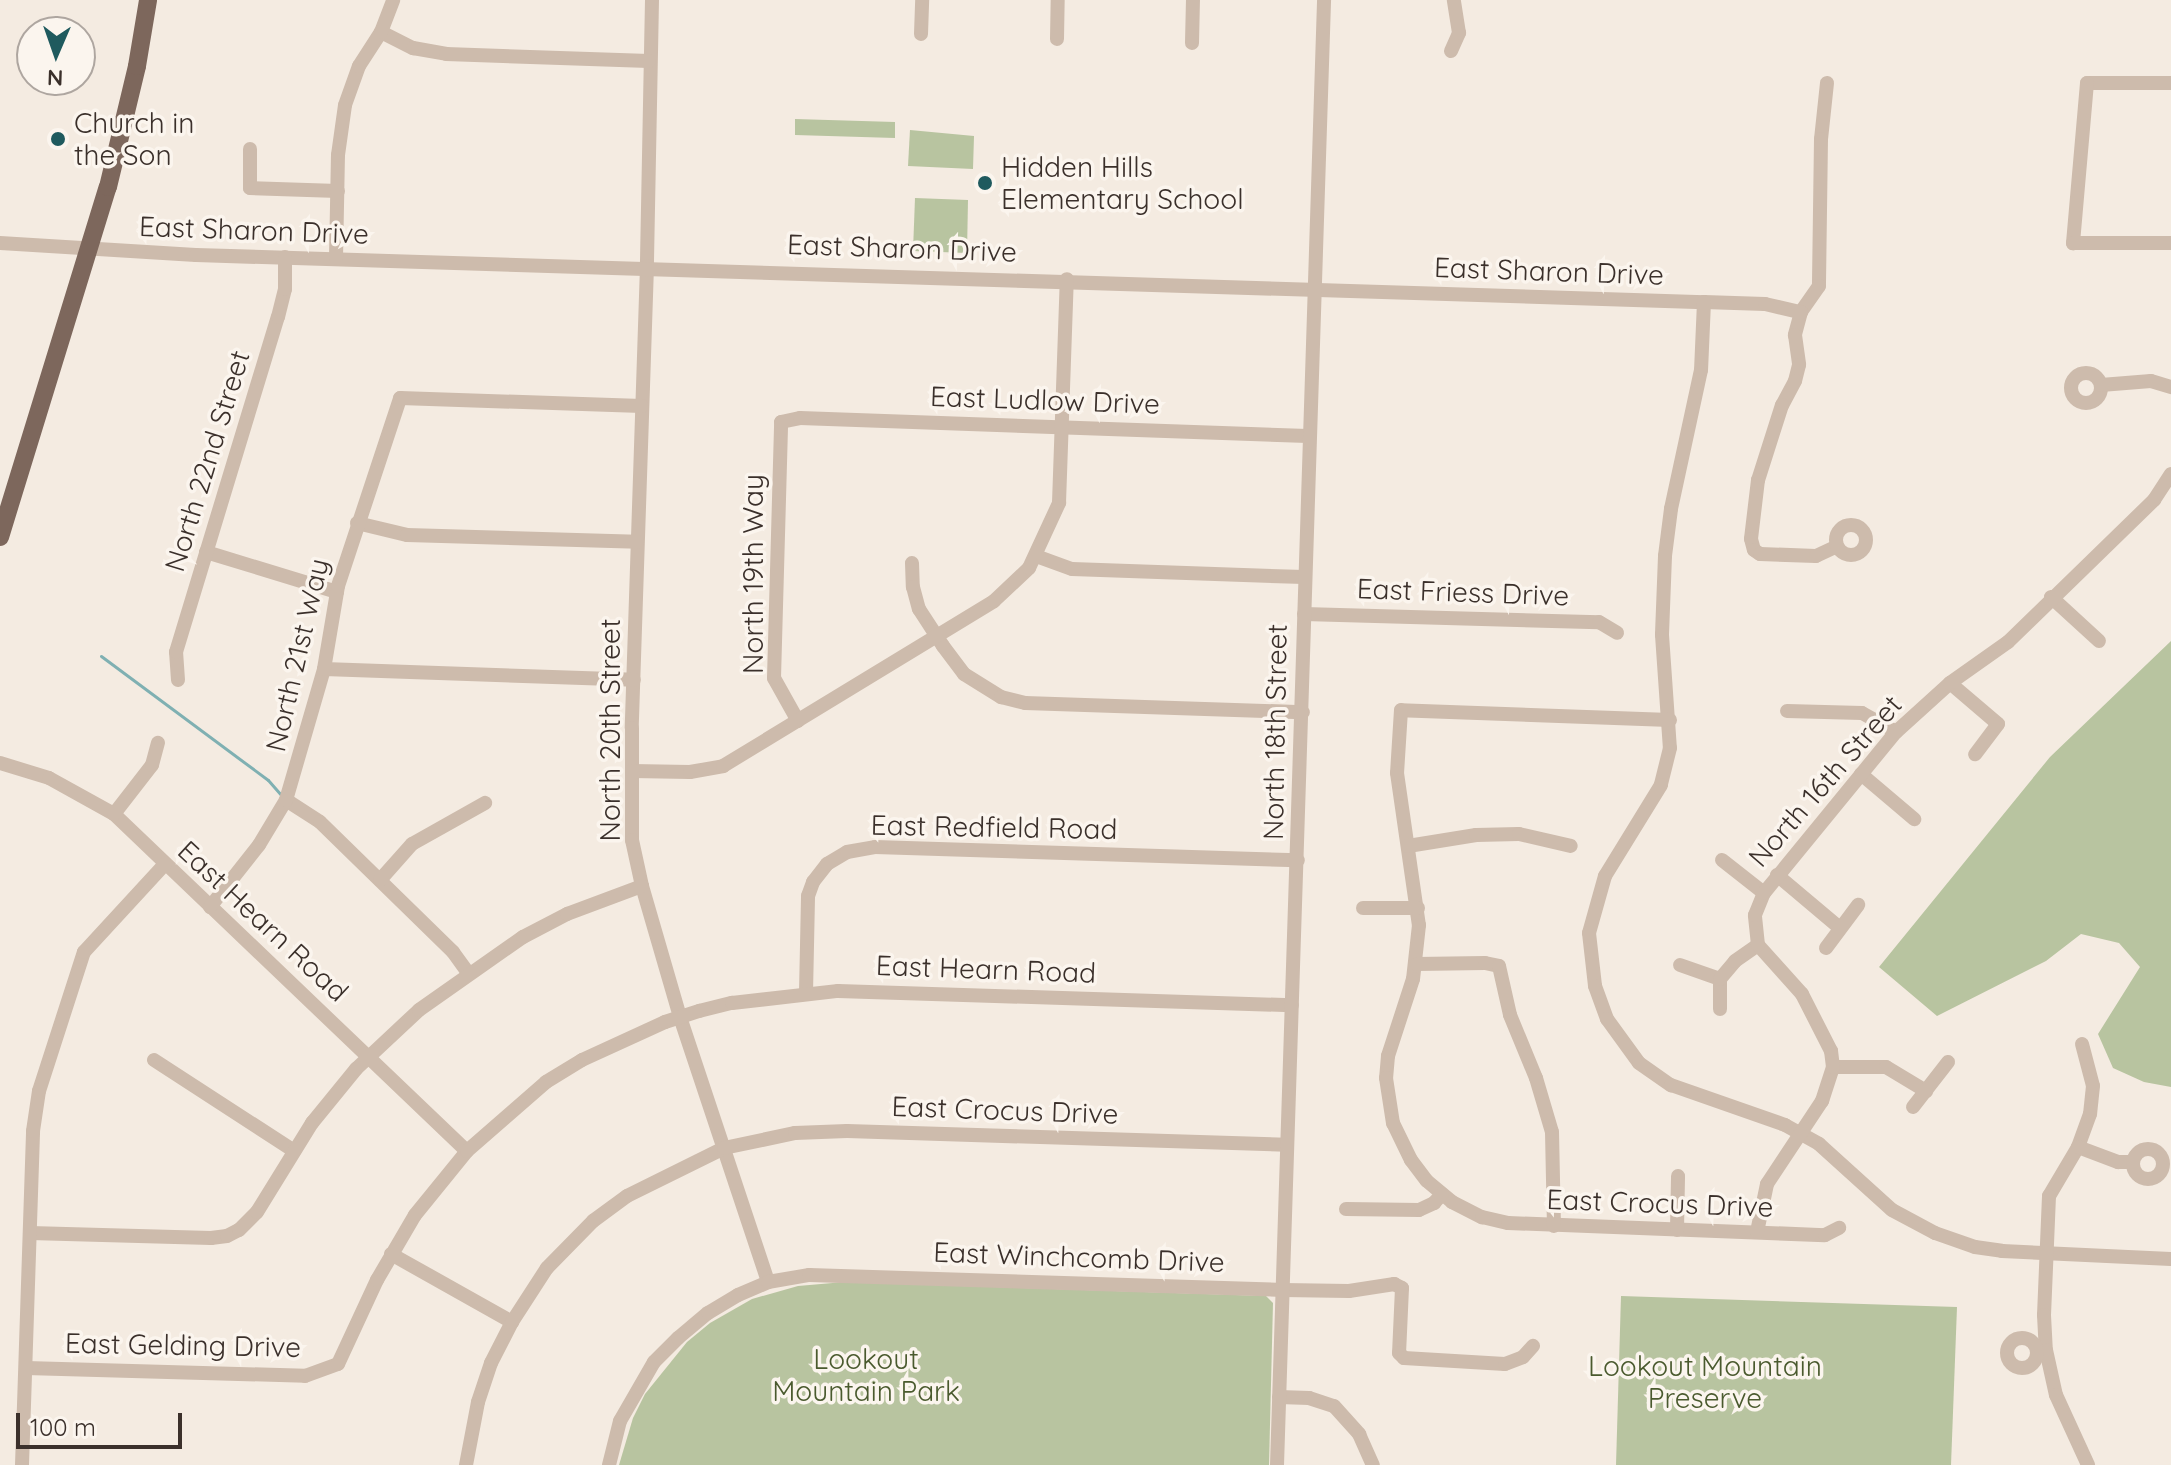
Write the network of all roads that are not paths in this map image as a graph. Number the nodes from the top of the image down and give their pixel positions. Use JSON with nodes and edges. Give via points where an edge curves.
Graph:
{"nodes":[{"id":1,"x":148,"y":0,"type":"edge"},
{"id":2,"x":393,"y":0,"type":"edge"},
{"id":3,"x":652,"y":0,"type":"edge"},
{"id":4,"x":922,"y":0,"type":"edge"},
{"id":5,"x":1058,"y":0,"type":"edge"},
{"id":6,"x":1193,"y":0,"type":"edge"},
{"id":7,"x":1324,"y":0,"type":"edge"},
{"id":8,"x":1454,"y":0,"type":"edge"},
{"id":9,"x":381,"y":32,"type":"junction"},
{"id":10,"x":921,"y":34,"type":"dead end"},
{"id":11,"x":1057,"y":39,"type":"dead end"},
{"id":12,"x":1192,"y":43,"type":"dead end"},
{"id":13,"x":1451,"y":51,"type":"dead end"},
{"id":14,"x":649,"y":61,"type":"junction"},
{"id":15,"x":1827,"y":83,"type":"dead end"},
{"id":16,"x":2171,"y":83,"type":"edge"},
{"id":17,"x":250,"y":149,"type":"dead end"},
{"id":18,"x":338,"y":191,"type":"junction"},
{"id":19,"x":0,"y":243,"type":"edge"},
{"id":20,"x":2171,"y":243,"type":"edge"},
{"id":21,"x":89,"y":249,"type":"junction"},
{"id":22,"x":285,"y":257,"type":"junction"},
{"id":23,"x":336,"y":258,"type":"junction"},
{"id":24,"x":647,"y":266,"type":"junction"},
{"id":25,"x":1067,"y":279,"type":"junction"},
{"id":26,"x":1315,"y":289,"type":"junction"},
{"id":27,"x":1704,"y":302,"type":"junction"},
{"id":28,"x":1801,"y":312,"type":"junction"},
{"id":29,"x":2101,"y":385,"type":"dead end"},
{"id":30,"x":2171,"y":387,"type":"edge"},
{"id":31,"x":642,"y":406,"type":"junction"},
{"id":32,"x":781,"y":422,"type":"joint"},
{"id":33,"x":1063,"y":427,"type":"junction"},
{"id":34,"x":1308,"y":436,"type":"junction"},
{"id":35,"x":2171,"y":474,"type":"edge"},
{"id":36,"x":357,"y":523,"type":"junction"},
{"id":37,"x":0,"y":537,"type":"edge"},
{"id":38,"x":637,"y":542,"type":"junction"},
{"id":39,"x":1837,"y":546,"type":"dead end"},
{"id":40,"x":206,"y":552,"type":"junction"},
{"id":41,"x":1036,"y":556,"type":"junction"},
{"id":42,"x":912,"y":563,"type":"dead end"},
{"id":43,"x":1304,"y":577,"type":"junction"},
{"id":44,"x":337,"y":592,"type":"junction"},
{"id":45,"x":2051,"y":597,"type":"junction"},
{"id":46,"x":1304,"y":614,"type":"junction"},
{"id":47,"x":1617,"y":633,"type":"dead end"},
{"id":48,"x":937,"y":636,"type":"junction"},
{"id":49,"x":2099,"y":641,"type":"dead end"},
{"id":50,"x":324,"y":669,"type":"junction"},
{"id":51,"x":178,"y":680,"type":"dead end"},
{"id":52,"x":634,"y":680,"type":"junction"},
{"id":53,"x":1950,"y":683,"type":"junction"},
{"id":54,"x":1787,"y":711,"type":"dead end"},
{"id":55,"x":1303,"y":712,"type":"junction"},
{"id":56,"x":1670,"y":720,"type":"junction"},
{"id":57,"x":798,"y":721,"type":"junction"},
{"id":58,"x":1896,"y":732,"type":"junction"},
{"id":59,"x":158,"y":743,"type":"dead end"},
{"id":60,"x":1975,"y":754,"type":"dead end"},
{"id":61,"x":0,"y":763,"type":"edge"},
{"id":62,"x":632,"y":771,"type":"junction"},
{"id":63,"x":1861,"y":774,"type":"junction"},
{"id":64,"x":286,"y":800,"type":"junction"},
{"id":65,"x":485,"y":803,"type":"dead end"},
{"id":66,"x":114,"y":814,"type":"junction"},
{"id":67,"x":1914,"y":819,"type":"dead end"},
{"id":68,"x":1408,"y":846,"type":"junction"},
{"id":69,"x":1571,"y":846,"type":"dead end"},
{"id":70,"x":1298,"y":860,"type":"junction"},
{"id":71,"x":1722,"y":860,"type":"dead end"},
{"id":72,"x":165,"y":864,"type":"junction"},
{"id":73,"x":1777,"y":875,"type":"junction"},
{"id":74,"x":380,"y":880,"type":"junction"},
{"id":75,"x":642,"y":886,"type":"junction"},
{"id":76,"x":1764,"y":893,"type":"junction"},
{"id":77,"x":1858,"y":905,"type":"dead end"},
{"id":78,"x":210,"y":907,"type":"junction"},
{"id":79,"x":1363,"y":908,"type":"dead end"},
{"id":80,"x":1418,"y":908,"type":"junction"},
{"id":81,"x":1840,"y":928,"type":"junction"},
{"id":82,"x":1758,"y":945,"type":"junction"},
{"id":83,"x":1826,"y":948,"type":"dead end"},
{"id":84,"x":1417,"y":964,"type":"junction"},
{"id":85,"x":1680,"y":965,"type":"dead end"},
{"id":86,"x":468,"y":973,"type":"junction"},
{"id":87,"x":1720,"y":979,"type":"junction"},
{"id":88,"x":806,"y":993,"type":"junction"},
{"id":89,"x":1292,"y":1005,"type":"junction"},
{"id":90,"x":1720,"y":1009,"type":"dead end"},
{"id":91,"x":680,"y":1017,"type":"junction"},
{"id":92,"x":2082,"y":1044,"type":"dead end"},
{"id":93,"x":369,"y":1057,"type":"junction"},
{"id":94,"x":154,"y":1060,"type":"dead end"},
{"id":95,"x":1948,"y":1062,"type":"dead end"},
{"id":96,"x":1833,"y":1067,"type":"junction"},
{"id":97,"x":1926,"y":1091,"type":"junction"},
{"id":98,"x":1913,"y":1107,"type":"dead end"},
{"id":99,"x":1799,"y":1133,"type":"junction"},
{"id":100,"x":1286,"y":1145,"type":"junction"},
{"id":101,"x":2078,"y":1147,"type":"junction"},
{"id":102,"x":724,"y":1148,"type":"junction"},
{"id":103,"x":294,"y":1151,"type":"junction"},
{"id":104,"x":467,"y":1151,"type":"junction"},
{"id":105,"x":2133,"y":1162,"type":"dead end"},
{"id":106,"x":1678,"y":1176,"type":"dead end"},
{"id":107,"x":1442,"y":1194,"type":"junction"},
{"id":108,"x":1346,"y":1209,"type":"dead end"},
{"id":109,"x":1554,"y":1226,"type":"junction"},
{"id":110,"x":1839,"y":1228,"type":"dead end"},
{"id":111,"x":1677,"y":1230,"type":"junction"},
{"id":112,"x":1757,"y":1232,"type":"junction"},
{"id":113,"x":30,"y":1233,"type":"junction"},
{"id":114,"x":391,"y":1254,"type":"junction"},
{"id":115,"x":2045,"y":1255,"type":"junction"},
{"id":116,"x":2170,"y":1259,"type":"edge"},
{"id":117,"x":768,"y":1282,"type":"junction"},
{"id":118,"x":1283,"y":1290,"type":"junction"},
{"id":119,"x":512,"y":1322,"type":"junction"},
{"id":120,"x":1533,"y":1346,"type":"dead end"},
{"id":121,"x":338,"y":1364,"type":"joint"},
{"id":122,"x":26,"y":1368,"type":"junction"},
{"id":123,"x":1279,"y":1397,"type":"junction"},
{"id":124,"x":22,"y":1465,"type":"edge"},
{"id":125,"x":466,"y":1465,"type":"edge"},
{"id":126,"x":609,"y":1465,"type":"edge"},
{"id":127,"x":1277,"y":1465,"type":"edge"},
{"id":128,"x":1373,"y":1465,"type":"edge"},
{"id":129,"x":2088,"y":1465,"type":"edge"}],
"edges":[{"from":1,"to":21,"type":"main road"},
{"from":2,"to":9,"type":"street"},
{"from":3,"to":14,"type":"street","name":"North 20th Street"},
{"from":4,"to":10,"type":"street"},
{"from":5,"to":11,"type":"street"},
{"from":6,"to":12,"type":"street"},
{"from":7,"to":26,"type":"street","name":"North 18th Street"},
{"from":8,"to":13,"type":"street","via":[[1459,33]]},
{"from":9,"to":14,"type":"street","via":[[413,48],[446,54]]},
{"from":9,"to":18,"type":"street","via":[[347,95]]},
{"from":14,"to":24,"type":"street","name":"North 20th Street"},
{"from":15,"to":28,"type":"street","via":[[1819,286]]},
{"from":16,"to":20,"type":"street","via":[[2087,83],[2073,243]]},
{"from":17,"to":18,"type":"street","via":[[250,188]]},
{"from":18,"to":23,"type":"street"},
{"from":19,"to":21,"type":"street","name":"East Sharon Drive"},
{"from":21,"to":22,"type":"street","name":"East Sharon Drive"},
{"from":21,"to":37,"type":"main road"},
{"from":22,"to":23,"type":"street","name":"East Sharon Drive"},
{"from":22,"to":40,"type":"street","name":"North 22nd Street","via":[[278,317]]},
{"from":23,"to":24,"type":"street","name":"East Sharon Drive"},
{"from":24,"to":25,"type":"street","name":"East Sharon Drive"},
{"from":24,"to":31,"type":"street","name":"North 20th Street"},
{"from":25,"to":26,"type":"street","name":"East Sharon Drive"},
{"from":25,"to":33,"type":"street"},
{"from":26,"to":27,"type":"street","name":"East Sharon Drive"},
{"from":26,"to":34,"type":"street","name":"North 18th Street"},
{"from":27,"to":28,"type":"street","name":"East Sharon Drive","via":[[1765,304]]},
{"from":27,"to":56,"type":"street","via":[[1698,386],[1665,556],[1662,635]]},
{"from":28,"to":39,"type":"street","via":[[1795,335],[1799,365],[1758,480],[1751,539],[1760,554],[1816,556]]},
{"from":29,"to":30,"type":"street","via":[[2151,381]]},
{"from":31,"to":36,"type":"street","name":"North 21st Way","via":[[400,398]]},
{"from":31,"to":38,"type":"street","name":"North 20th Street"},
{"from":32,"to":33,"type":"street","name":"East Ludlow Drive","via":[[800,418]]},
{"from":32,"to":57,"type":"street","name":"North 19th Way","via":[[774,678]]},
{"from":33,"to":34,"type":"street","name":"East Ludlow Drive"},
{"from":33,"to":41,"type":"street","via":[[1059,503]]},
{"from":34,"to":43,"type":"street","name":"North 18th Street"},
{"from":35,"to":45,"type":"street","name":"North 16th Street","via":[[2154,500]]},
{"from":36,"to":38,"type":"street","via":[[407,535]]},
{"from":36,"to":44,"type":"street","name":"North 21st Way"},
{"from":38,"to":52,"type":"street","name":"North 20th Street"},
{"from":40,"to":44,"type":"street"},
{"from":40,"to":51,"type":"street","name":"North 22nd Street","via":[[176,652]]},
{"from":41,"to":43,"type":"street","via":[[1072,569]]},
{"from":41,"to":48,"type":"street","via":[[994,601]]},
{"from":42,"to":48,"type":"street","via":[[919,609]]},
{"from":43,"to":46,"type":"street","name":"North 18th Street"},
{"from":44,"to":50,"type":"street","name":"North 21st Way"},
{"from":45,"to":49,"type":"street"},
{"from":45,"to":53,"type":"street","name":"North 16th Street","via":[[2008,642]]},
{"from":46,"to":47,"type":"street","name":"East Friess Drive","via":[[1599,622]]},
{"from":46,"to":55,"type":"street","name":"North 18th Street"},
{"from":48,"to":55,"type":"street","via":[[964,674],[1001,697],[1025,703]]},
{"from":48,"to":57,"type":"street"},
{"from":50,"to":52,"type":"street"},
{"from":50,"to":64,"type":"street","name":"North 21st Way"},
{"from":52,"to":62,"type":"street","name":"North 20th Street"},
{"from":53,"to":58,"type":"street","name":"North 16th Street"},
{"from":53,"to":60,"type":"street","via":[[1998,724]]},
{"from":54,"to":58,"type":"street","via":[[1862,713]]},
{"from":55,"to":70,"type":"street","name":"North 18th Street"},
{"from":56,"to":68,"type":"street","name":"East Crocus Drive","via":[[1401,710],[1397,773]]},
{"from":56,"to":99,"type":"street","via":[[1661,785],[1605,876],[1596,901],[1589,933],[1595,986],[1607,1019],[1639,1063],[1671,1085]]},
{"from":57,"to":62,"type":"street","via":[[707,771]]},
{"from":58,"to":63,"type":"street","name":"North 16th Street"},
{"from":59,"to":66,"type":"street","via":[[152,765]]},
{"from":61,"to":66,"type":"street","name":"East Hearn Road","via":[[49,778]]},
{"from":62,"to":75,"type":"street","name":"North 20th Street","via":[[632,840]]},
{"from":63,"to":67,"type":"street"},
{"from":63,"to":73,"type":"street","name":"North 16th Street"},
{"from":64,"to":74,"type":"street","via":[[320,822]]},
{"from":64,"to":78,"type":"street","name":"North 21st Way","via":[[259,845]]},
{"from":65,"to":74,"type":"street","via":[[412,844]]},
{"from":66,"to":72,"type":"street","name":"East Hearn Road"},
{"from":68,"to":69,"type":"street","via":[[1519,834]]},
{"from":68,"to":80,"type":"street","name":"East Crocus Drive"},
{"from":70,"to":88,"type":"street","name":"East Redfield Road","via":[[875,847],[847,852],[827,864],[808,896]]},
{"from":70,"to":89,"type":"street","name":"North 18th Street"},
{"from":71,"to":76,"type":"street"},
{"from":72,"to":78,"type":"street","name":"East Hearn Road"},
{"from":72,"to":113,"type":"street","via":[[84,952],[35,1111]]},
{"from":73,"to":76,"type":"street","name":"North 16th Street"},
{"from":73,"to":81,"type":"street"},
{"from":74,"to":86,"type":"street"},
{"from":75,"to":86,"type":"street","via":[[567,914]]},
{"from":75,"to":91,"type":"street","name":"North 20th Street"},
{"from":76,"to":82,"type":"street","name":"North 16th Street","via":[[1755,915]]},
{"from":77,"to":81,"type":"street"},
{"from":78,"to":93,"type":"street","name":"East Hearn Road"},
{"from":79,"to":80,"type":"street"},
{"from":80,"to":84,"type":"street","name":"East Crocus Drive"},
{"from":81,"to":83,"type":"street"},
{"from":82,"to":87,"type":"street"},
{"from":82,"to":96,"type":"street","via":[[1802,994],[1831,1051]]},
{"from":84,"to":107,"type":"street","name":"East Crocus Drive","via":[[1388,1056],[1388,1099],[1411,1160]]},
{"from":84,"to":109,"type":"street","via":[[1499,966],[1510,1015],[1552,1132]]},
{"from":85,"to":87,"type":"street"},
{"from":86,"to":93,"type":"street"},
{"from":87,"to":90,"type":"street"},
{"from":88,"to":89,"type":"street","name":"East Hearn Road"},
{"from":88,"to":91,"type":"street","name":"East Hearn Road","via":[[732,1003]]},
{"from":89,"to":100,"type":"street","name":"North 18th Street"},
{"from":91,"to":102,"type":"street","name":"North 20th Street"},
{"from":91,"to":104,"type":"street","name":"East Hearn Road","via":[[613,1044],[546,1082]]},
{"from":92,"to":101,"type":"street","via":[[2093,1086]]},
{"from":93,"to":103,"type":"street"},
{"from":93,"to":104,"type":"street","name":"East Hearn Road"},
{"from":94,"to":103,"type":"street"},
{"from":95,"to":97,"type":"street"},
{"from":96,"to":97,"type":"street","via":[[1886,1067]]},
{"from":96,"to":99,"type":"street","via":[[1822,1101]]},
{"from":97,"to":98,"type":"street"},
{"from":99,"to":112,"type":"street","via":[[1767,1184]]},
{"from":99,"to":115,"type":"street","via":[[1819,1144],[1871,1194],[1918,1224],[1975,1247]]},
{"from":100,"to":102,"type":"street","name":"East Crocus Drive","via":[[847,1131],[795,1133]]},
{"from":100,"to":118,"type":"street","name":"North 18th Street"},
{"from":101,"to":105,"type":"street"},
{"from":101,"to":115,"type":"street","via":[[2049,1196]]},
{"from":102,"to":117,"type":"street","name":"North 20th Street"},
{"from":102,"to":119,"type":"street","name":"East Crocus Drive","via":[[658,1178],[593,1221],[547,1268]]},
{"from":103,"to":113,"type":"street","via":[[257,1212],[227,1236]]},
{"from":104,"to":114,"type":"street","name":"East Hearn Road"},
{"from":106,"to":111,"type":"street"},
{"from":107,"to":108,"type":"street","via":[[1419,1210]]},
{"from":107,"to":109,"type":"street","name":"East Crocus Drive","via":[[1482,1217]]},
{"from":109,"to":111,"type":"street","name":"East Crocus Drive"},
{"from":110,"to":112,"type":"street","name":"East Crocus Drive","via":[[1825,1235]]},
{"from":111,"to":112,"type":"street","name":"East Crocus Drive"},
{"from":113,"to":122,"type":"street"},
{"from":114,"to":119,"type":"street"},
{"from":114,"to":121,"type":"street","name":"East Hearn Road"},
{"from":115,"to":116,"type":"street"},
{"from":115,"to":129,"type":"street","via":[[2041,1350]]},
{"from":117,"to":118,"type":"street","name":"East Winchcomb Drive","via":[[851,1275]]},
{"from":117,"to":126,"type":"street","via":[[708,1313],[654,1362],[620,1421]]},
{"from":118,"to":120,"type":"street","name":"East Winchcomb Drive","via":[[1394,1284],[1402,1288],[1399,1353],[1404,1358],[1505,1364]]},
{"from":118,"to":123,"type":"street","name":"North 18th Street"},
{"from":119,"to":125,"type":"street","name":"East Crocus Drive","via":[[478,1402]]},
{"from":121,"to":122,"type":"street","name":"East Gelding Drive","via":[[305,1376]]},
{"from":122,"to":124,"type":"street"},
{"from":123,"to":127,"type":"street","name":"North 18th Street"},
{"from":123,"to":128,"type":"street","via":[[1334,1406],[1359,1434]]}]}
